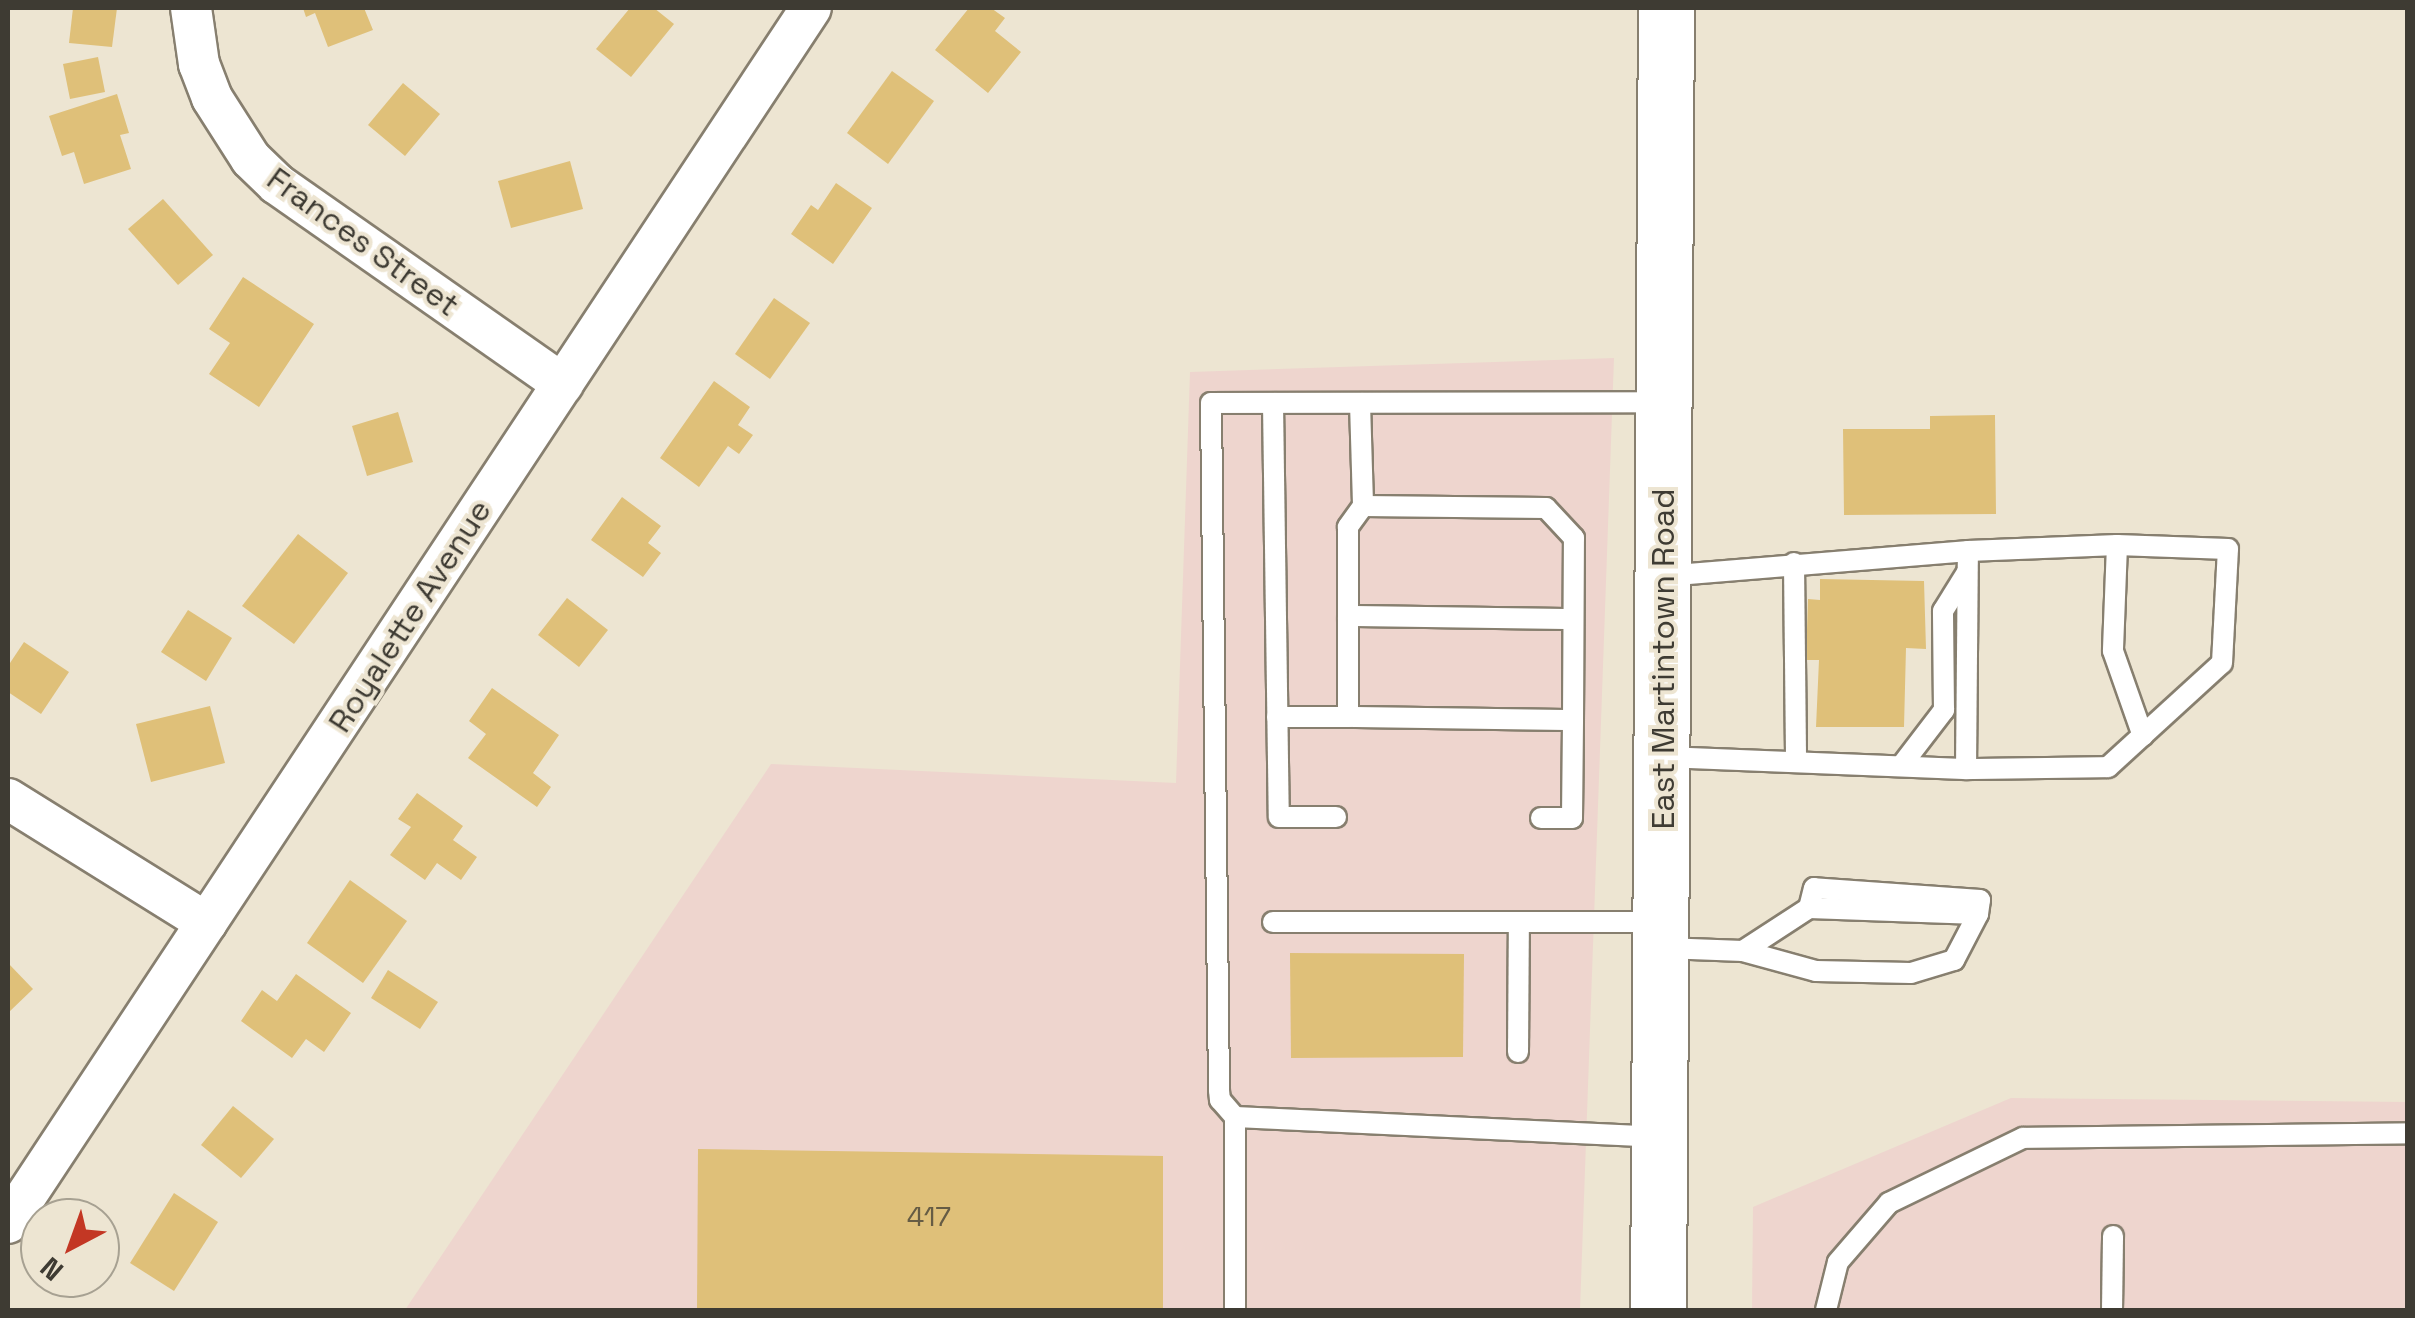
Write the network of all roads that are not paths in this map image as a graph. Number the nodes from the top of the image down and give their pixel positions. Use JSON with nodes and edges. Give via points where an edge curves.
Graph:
{"nodes":[{"id":1,"x":191,"y":8,"type":"edge"},
{"id":2,"x":811,"y":8,"type":"edge"},
{"id":3,"x":1666,"y":8,"type":"edge"},
{"id":4,"x":563,"y":384,"type":"junction"},
{"id":5,"x":1360,"y":402,"type":"junction"},
{"id":6,"x":1664,"y":402,"type":"junction"},
{"id":7,"x":1273,"y":404,"type":"junction"},
{"id":8,"x":1363,"y":506,"type":"junction"},
{"id":9,"x":2117,"y":545,"type":"junction"},
{"id":10,"x":1968,"y":551,"type":"junction"},
{"id":11,"x":1794,"y":563,"type":"junction"},
{"id":12,"x":1966,"y":574,"type":"junction"},
{"id":13,"x":1663,"y":576,"type":"junction"},
{"id":14,"x":1348,"y":616,"type":"junction"},
{"id":15,"x":1573,"y":619,"type":"junction"},
{"id":16,"x":1278,"y":716,"type":"junction"},
{"id":17,"x":1348,"y":717,"type":"junction"},
{"id":18,"x":1573,"y":720,"type":"junction"},
{"id":19,"x":2143,"y":736,"type":"junction"},
{"id":20,"x":1662,"y":757,"type":"junction"},
{"id":21,"x":1796,"y":762,"type":"junction"},
{"id":22,"x":1901,"y":766,"type":"junction"},
{"id":23,"x":1966,"y":768,"type":"junction"},
{"id":24,"x":8,"y":799,"type":"edge"},
{"id":25,"x":1336,"y":817,"type":"dead end"},
{"id":26,"x":1541,"y":818,"type":"dead end"},
{"id":27,"x":1272,"y":922,"type":"dead end"},
{"id":28,"x":1518,"y":922,"type":"junction"},
{"id":29,"x":207,"y":923,"type":"junction"},
{"id":30,"x":1661,"y":935,"type":"junction"},
{"id":31,"x":1743,"y":951,"type":"junction"},
{"id":32,"x":1518,"y":1052,"type":"dead end"},
{"id":33,"x":1235,"y":1117,"type":"junction"},
{"id":34,"x":2408,"y":1133,"type":"edge"},
{"id":35,"x":1660,"y":1137,"type":"junction"},
{"id":36,"x":8,"y":1224,"type":"edge"},
{"id":37,"x":2113,"y":1236,"type":"dead end"},
{"id":38,"x":1235,"y":1310,"type":"edge"},
{"id":39,"x":1658,"y":1310,"type":"edge"},
{"id":40,"x":1826,"y":1310,"type":"edge"},
{"id":41,"x":2112,"y":1310,"type":"edge"}],
"edges":[{"from":1,"to":4,"type":"street","name":"Frances Street","via":[[212,98],[251,159],[277,184]]},
{"from":2,"to":4,"type":"street","name":"Royalette Avenue"},
{"from":3,"to":6,"type":"main road","name":"East Martintown Road"},
{"from":4,"to":29,"type":"street","name":"Royalette Avenue"},
{"from":5,"to":6,"type":"lane"},
{"from":5,"to":7,"type":"lane"},
{"from":5,"to":8,"type":"lane"},
{"from":6,"to":13,"type":"main road","name":"East Martintown Road"},
{"from":7,"to":16,"type":"lane"},
{"from":7,"to":33,"type":"lane","via":[[1211,403],[1219,1090]]},
{"from":8,"to":14,"type":"lane","via":[[1348,527]]},
{"from":8,"to":15,"type":"lane","via":[[1546,508],[1574,538]]},
{"from":9,"to":10,"type":"lane"},
{"from":9,"to":19,"type":"lane","via":[[2113,651]]},
{"from":9,"to":19,"type":"lane","via":[[2228,550],[2222,662]]},
{"from":10,"to":11,"type":"lane"},
{"from":10,"to":12,"type":"lane"},
{"from":11,"to":13,"type":"lane"},
{"from":11,"to":21,"type":"lane"},
{"from":12,"to":22,"type":"lane","via":[[1944,610],[1944,710]]},
{"from":12,"to":23,"type":"lane"},
{"from":13,"to":20,"type":"main road","name":"East Martintown Road"},
{"from":14,"to":15,"type":"lane"},
{"from":14,"to":17,"type":"lane"},
{"from":15,"to":18,"type":"lane"},
{"from":16,"to":17,"type":"lane"},
{"from":16,"to":25,"type":"lane","via":[[1279,817]]},
{"from":17,"to":18,"type":"lane"},
{"from":18,"to":26,"type":"lane","via":[[1572,818]]},
{"from":19,"to":23,"type":"lane","via":[[2108,767]]},
{"from":20,"to":21,"type":"lane"},
{"from":20,"to":30,"type":"main road","name":"East Martintown Road"},
{"from":21,"to":22,"type":"lane"},
{"from":22,"to":23,"type":"lane"},
{"from":24,"to":29,"type":"street"},
{"from":27,"to":28,"type":"lane"},
{"from":28,"to":30,"type":"lane"},
{"from":28,"to":32,"type":"lane"},
{"from":29,"to":36,"type":"street","name":"Royalette Avenue"},
{"from":30,"to":31,"type":"lane"},
{"from":30,"to":35,"type":"main road","name":"East Martintown Road"},
{"from":31,"to":31,"type":"lane","via":[[1816,970],[1911,973],[1954,960],[1978,914],[1809,908]]},
{"from":33,"to":35,"type":"lane"},
{"from":33,"to":38,"type":"lane"},
{"from":34,"to":40,"type":"lane","via":[[2023,1138],[1889,1203],[1838,1262]]},
{"from":35,"to":39,"type":"main road","name":"East Martintown Road"},
{"from":37,"to":41,"type":"lane"}]}
